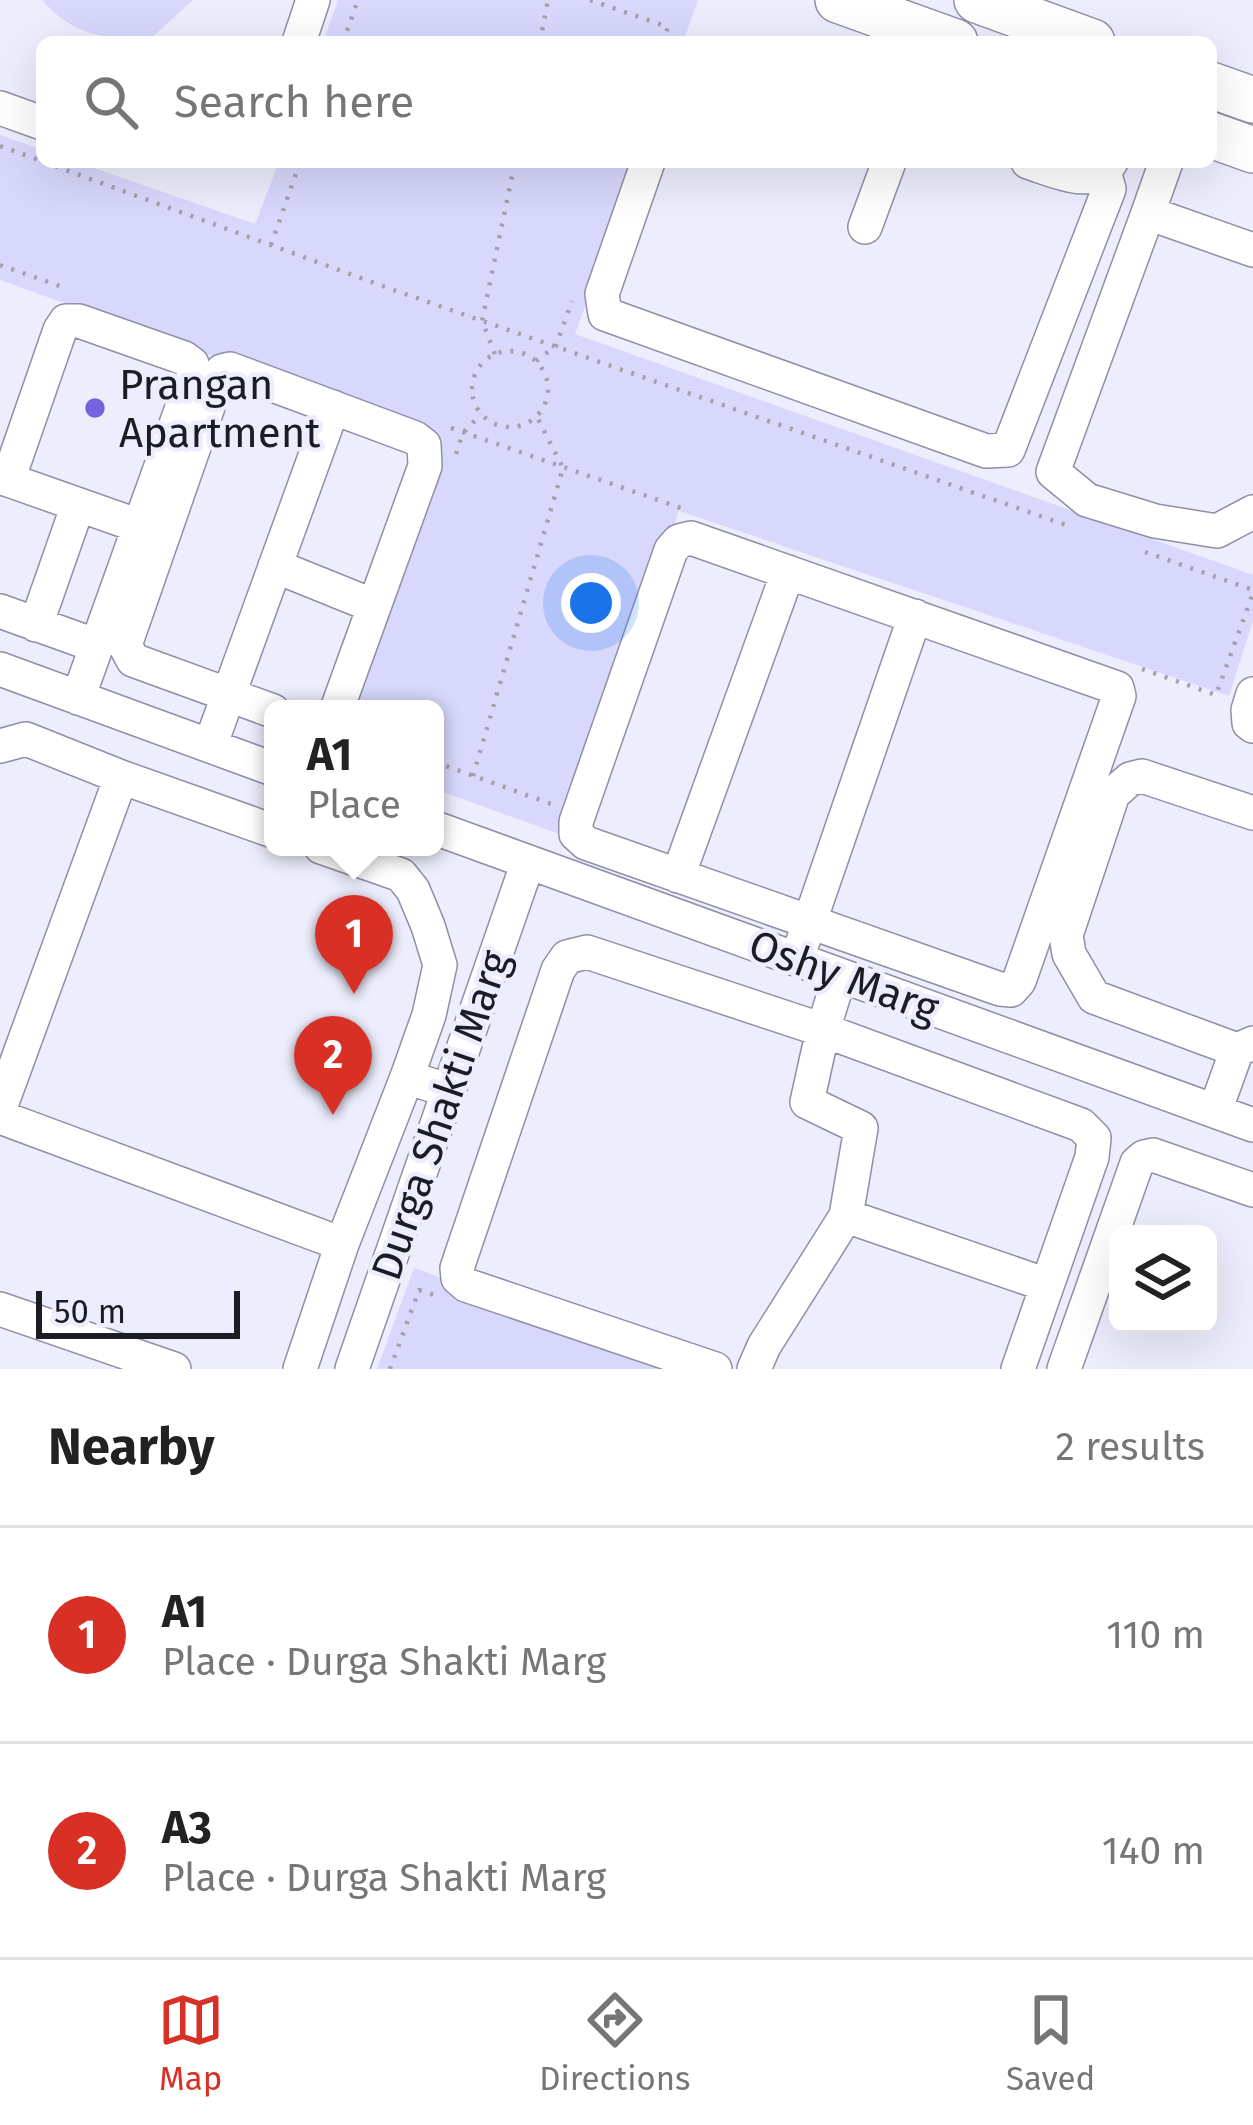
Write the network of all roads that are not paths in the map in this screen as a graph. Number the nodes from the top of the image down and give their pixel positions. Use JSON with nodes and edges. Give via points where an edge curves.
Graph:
{"nodes":[{"id":1,"x":313,"y":0,"type":"edge"},
{"id":2,"x":838,"y":0,"type":"edge"},
{"id":3,"x":977,"y":0,"type":"edge"},
{"id":4,"x":301,"y":36,"type":"edge"},
{"id":5,"x":938,"y":36,"type":"edge"},
{"id":6,"x":1076,"y":36,"type":"edge"},
{"id":7,"x":1217,"y":87,"type":"edge"},
{"id":8,"x":1253,"y":100,"type":"edge"},
{"id":9,"x":0,"y":108,"type":"edge"},
{"id":10,"x":36,"y":121,"type":"edge"},
{"id":11,"x":1217,"y":137,"type":"edge"},
{"id":12,"x":1253,"y":150,"type":"edge"},
{"id":13,"x":646,"y":168,"type":"edge"},
{"id":14,"x":887,"y":168,"type":"edge"},
{"id":15,"x":1048,"y":168,"type":"edge"},
{"id":16,"x":1106,"y":168,"type":"edge"},
{"id":17,"x":1107,"y":168,"type":"edge"},
{"id":18,"x":1164,"y":168,"type":"edge"},
{"id":19,"x":1148,"y":213,"type":"junction"},
{"id":20,"x":865,"y":227,"type":"dead end"},
{"id":21,"x":1253,"y":250,"type":"edge"},
{"id":22,"x":333,"y":406,"type":"junction"},
{"id":23,"x":4,"y":479,"type":"edge"},
{"id":24,"x":78,"y":505,"type":"junction"},
{"id":25,"x":1253,"y":512,"type":"edge"},
{"id":26,"x":139,"y":526,"type":"junction"},
{"id":27,"x":275,"y":566,"type":"junction"},
{"id":28,"x":788,"y":572,"type":"junction"},
{"id":29,"x":374,"y":606,"type":"junction"},
{"id":30,"x":0,"y":611,"type":"edge"},
{"id":31,"x":915,"y":616,"type":"junction"},
{"id":32,"x":37,"y":625,"type":"junction"},
{"id":33,"x":97,"y":646,"type":"junction"},
{"id":34,"x":0,"y":669,"type":"edge"},
{"id":35,"x":1253,"y":694,"type":"edge"},
{"id":36,"x":228,"y":695,"type":"junction"},
{"id":37,"x":78,"y":698,"type":"junction"},
{"id":38,"x":340,"y":700,"type":"edge"},
{"id":39,"x":264,"y":708,"type":"edge"},
{"id":40,"x":1253,"y":726,"type":"edge"},
{"id":41,"x":0,"y":746,"type":"edge"},
{"id":42,"x":210,"y":746,"type":"junction"},
{"id":43,"x":264,"y":766,"type":"edge"},
{"id":44,"x":121,"y":777,"type":"junction"},
{"id":45,"x":1253,"y":813,"type":"edge"},
{"id":46,"x":264,"y":821,"type":"edge"},
{"id":47,"x":444,"y":831,"type":"edge"},
{"id":48,"x":348,"y":856,"type":"edge"},
{"id":49,"x":528,"y":862,"type":"junction"},
{"id":50,"x":678,"y":876,"type":"junction"},
{"id":51,"x":809,"y":922,"type":"junction"},
{"id":52,"x":796,"y":959,"type":"junction"},
{"id":53,"x":840,"y":975,"type":"junction"},
{"id":54,"x":823,"y":1030,"type":"junction"},
{"id":55,"x":1245,"y":1047,"type":"edge"},
{"id":56,"x":407,"y":1077,"type":"junction"},
{"id":57,"x":448,"y":1091,"type":"junction"},
{"id":58,"x":1215,"y":1111,"type":"junction"},
{"id":59,"x":0,"y":1113,"type":"edge"},
{"id":60,"x":1253,"y":1125,"type":"edge"},
{"id":61,"x":1253,"y":1190,"type":"edge"},
{"id":62,"x":846,"y":1216,"type":"junction"},
{"id":63,"x":342,"y":1244,"type":"junction"},
{"id":64,"x":1047,"y":1285,"type":"junction"},
{"id":65,"x":0,"y":1309,"type":"edge"},
{"id":66,"x":174,"y":1369,"type":"edge"},
{"id":67,"x":300,"y":1369,"type":"edge"},
{"id":68,"x":352,"y":1369,"type":"edge"},
{"id":69,"x":715,"y":1369,"type":"edge"},
{"id":70,"x":754,"y":1369,"type":"edge"},
{"id":71,"x":1018,"y":1369,"type":"edge"},
{"id":72,"x":1064,"y":1369,"type":"edge"}],
"edges":[{"from":1,"to":4,"type":"street"},
{"from":2,"to":5,"type":"street"},
{"from":3,"to":6,"type":"street"},
{"from":7,"to":8,"type":"street"},
{"from":9,"to":10,"type":"street"},
{"from":11,"to":12,"type":"street"},
{"from":13,"to":17,"type":"street","via":[[602,294],[604,314],[986,451],[1008,450],[1109,189]]},
{"from":14,"to":20,"type":"street"},
{"from":15,"to":16,"type":"street","via":[[1094,178]]},
{"from":18,"to":19,"type":"street"},
{"from":19,"to":21,"type":"street"},
{"from":19,"to":25,"type":"street","via":[[1053,472],[1087,500],[1155,521],[1217,531]]},
{"from":22,"to":27,"type":"street"},
{"from":22,"to":29,"type":"street","via":[[424,446]]},
{"from":22,"to":36,"type":"street","via":[[230,369],[218,378],[125,645],[133,660]]},
{"from":23,"to":24,"type":"street"},
{"from":23,"to":26,"type":"street","via":[[59,329],[79,321],[121,335],[184,358],[194,374]]},
{"from":24,"to":26,"type":"street"},
{"from":24,"to":32,"type":"street"},
{"from":26,"to":33,"type":"street"},
{"from":27,"to":29,"type":"street"},
{"from":27,"to":36,"type":"street"},
{"from":28,"to":31,"type":"street"},
{"from":28,"to":50,"type":"street"},
{"from":28,"to":50,"type":"street","via":[[691,538],[671,550],[576,834]]},
{"from":29,"to":38,"type":"street"},
{"from":30,"to":32,"type":"street"},
{"from":31,"to":51,"type":"street"},
{"from":31,"to":51,"type":"street","via":[[1112,685],[1119,696],[1011,990]]},
{"from":32,"to":33,"type":"street"},
{"from":33,"to":37,"type":"street"},
{"from":34,"to":37,"type":"street"},
{"from":35,"to":40,"type":"street"},
{"from":36,"to":39,"type":"street"},
{"from":36,"to":42,"type":"street"},
{"from":37,"to":42,"type":"street"},
{"from":41,"to":44,"type":"street","via":[[26,740]]},
{"from":42,"to":43,"type":"street"},
{"from":44,"to":46,"type":"street"},
{"from":44,"to":59,"type":"street"},
{"from":45,"to":55,"type":"street","via":[[1130,778],[1113,794],[1066,935],[1094,997]]},
{"from":47,"to":49,"type":"street","name":"Oshy Marg"},
{"from":48,"to":56,"type":"street","via":[[401,874],[440,965]]},
{"from":49,"to":52,"type":"street","name":"Oshy Marg"},
{"from":49,"to":57,"type":"street","name":"Durga Shakti Marg"},
{"from":50,"to":51,"type":"street"},
{"from":51,"to":52,"type":"street"},
{"from":52,"to":53,"type":"street","name":"Oshy Marg"},
{"from":53,"to":54,"type":"street"},
{"from":53,"to":58,"type":"street","name":"Oshy Marg"},
{"from":54,"to":62,"type":"street","via":[[807,1102],[861,1129]]},
{"from":54,"to":64,"type":"street","via":[[1082,1125],[1094,1138]]},
{"from":54,"to":69,"type":"street","via":[[587,952],[567,957],[457,1268],[466,1285]]},
{"from":55,"to":58,"type":"street"},
{"from":56,"to":57,"type":"street"},
{"from":56,"to":63,"type":"street"},
{"from":57,"to":68,"type":"street","name":"Durga Shakti Marg"},
{"from":58,"to":60,"type":"street","name":"Oshy Marg"},
{"from":59,"to":63,"type":"street"},
{"from":61,"to":72,"type":"street","via":[[1153,1155],[1137,1163]]},
{"from":62,"to":64,"type":"street"},
{"from":62,"to":70,"type":"street"},
{"from":63,"to":67,"type":"street"},
{"from":64,"to":71,"type":"street"},
{"from":65,"to":66,"type":"street"}]}
